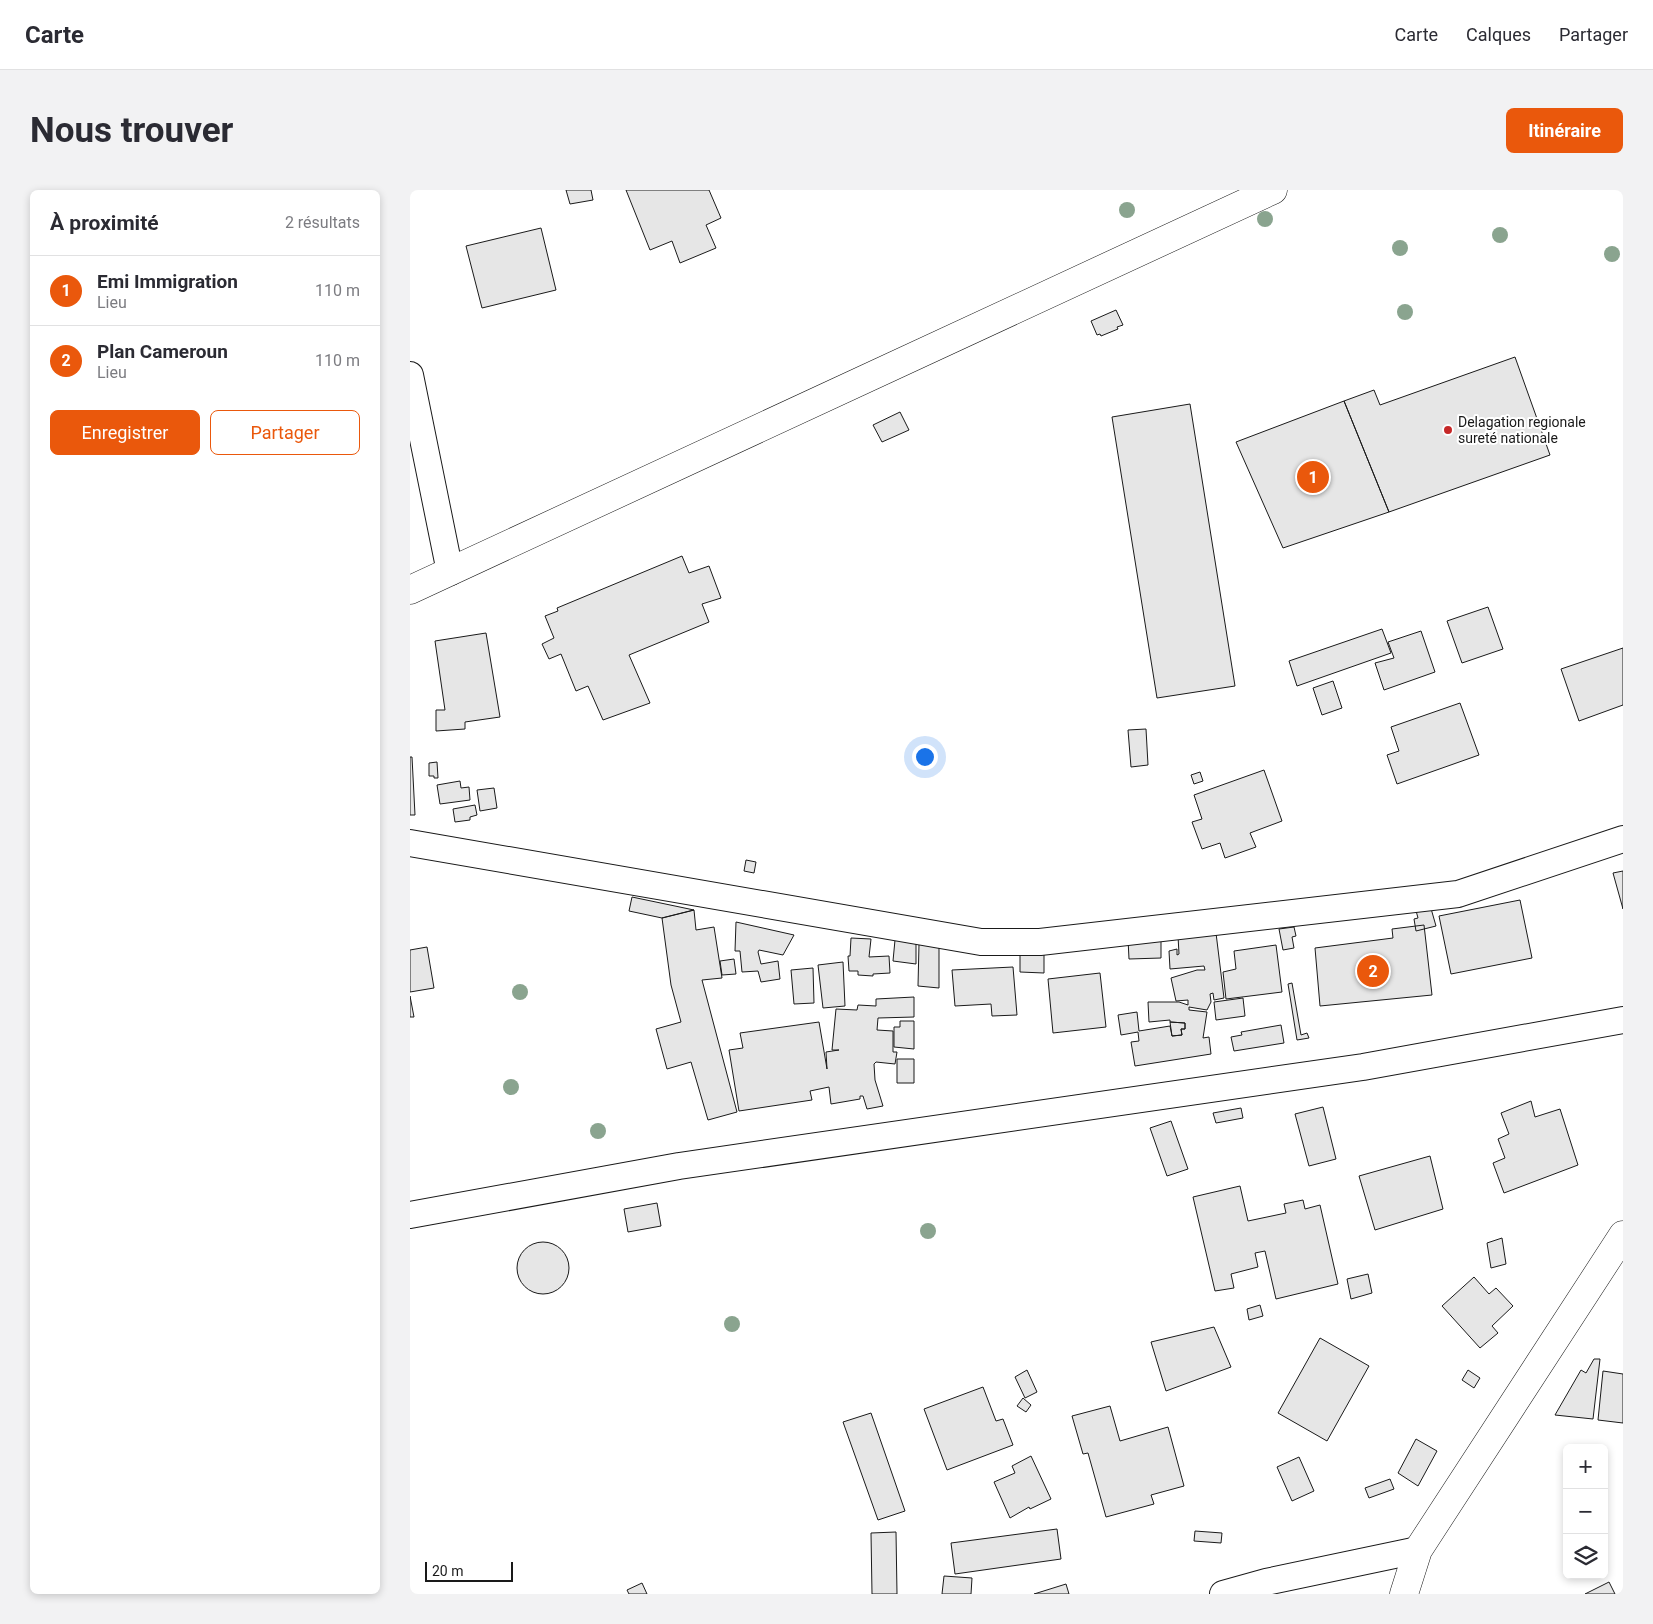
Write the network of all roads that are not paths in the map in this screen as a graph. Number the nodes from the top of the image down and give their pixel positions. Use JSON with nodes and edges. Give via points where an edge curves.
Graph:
{"nodes":[{"id":1,"x":1273,"y":190,"type":"edge"},
{"id":2,"x":410,"y":375,"type":"edge"},
{"id":3,"x":450,"y":572,"type":"junction"},
{"id":4,"x":410,"y":590,"type":"edge"},
{"id":5,"x":1623,"y":839,"type":"edge"},
{"id":6,"x":410,"y":843,"type":"edge"},
{"id":7,"x":1623,"y":1020,"type":"edge"},
{"id":8,"x":410,"y":1215,"type":"edge"},
{"id":9,"x":1623,"y":1235,"type":"edge"},
{"id":10,"x":1418,"y":1550,"type":"junction"},
{"id":11,"x":1223,"y":1594,"type":"edge"},
{"id":12,"x":1404,"y":1594,"type":"edge"}],
"edges":[{"from":1,"to":3,"type":"street"},
{"from":2,"to":3,"type":"street"},
{"from":3,"to":4,"type":"street"},
{"from":5,"to":6,"type":"street","via":[[1458,894],[1040,942],[980,942]]},
{"from":7,"to":8,"type":"street","via":[[1363,1067],[679,1166]]},
{"from":9,"to":10,"type":"street"},
{"from":10,"to":11,"type":"street"},
{"from":10,"to":12,"type":"street"}]}
